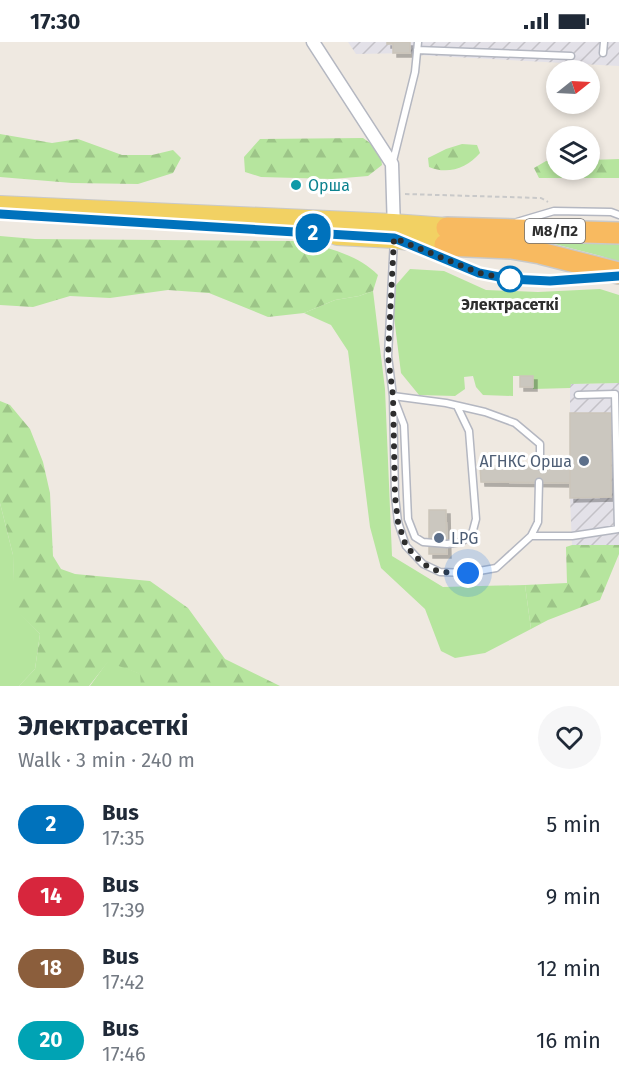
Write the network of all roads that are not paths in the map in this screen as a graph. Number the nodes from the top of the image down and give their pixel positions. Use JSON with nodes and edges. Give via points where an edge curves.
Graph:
{"nodes":[{"id":1,"x":313,"y":42,"type":"edge"},
{"id":2,"x":418,"y":42,"type":"edge"},
{"id":3,"x":604,"y":42,"type":"edge"},
{"id":4,"x":417,"y":50,"type":"junction"},
{"id":5,"x":603,"y":53,"type":"dead end"},
{"id":6,"x":571,"y":56,"type":"dead end"},
{"id":7,"x":392,"y":164,"type":"junction"},
{"id":8,"x":0,"y":206,"type":"edge"},
{"id":9,"x":0,"y":214,"type":"edge"},
{"id":10,"x":619,"y":215,"type":"edge"},
{"id":11,"x":490,"y":229,"type":"junction"},
{"id":12,"x":393,"y":231,"type":"junction"},
{"id":13,"x":619,"y":233,"type":"edge"},
{"id":14,"x":446,"y":237,"type":"junction"},
{"id":15,"x":619,"y":274,"type":"edge"},
{"id":16,"x":578,"y":395,"type":"dead end"},
{"id":17,"x":393,"y":396,"type":"junction"},
{"id":18,"x":457,"y":406,"type":"junction"},
{"id":19,"x":540,"y":466,"type":"dead end"},
{"id":20,"x":539,"y":482,"type":"dead end"},
{"id":21,"x":531,"y":536,"type":"junction"}],
"edges":[{"from":1,"to":7,"type":"street"},
{"from":2,"to":4,"type":"lane"},
{"from":3,"to":5,"type":"lane"},
{"from":4,"to":6,"type":"lane"},
{"from":4,"to":7,"type":"lane"},
{"from":7,"to":12,"type":"street"},
{"from":8,"to":12,"type":"main road","number":"М8/П2"},
{"from":9,"to":12,"type":"main road","number":"М8/П2"},
{"from":10,"to":11,"type":"lane","via":[[554,211]]},
{"from":11,"to":13,"type":"highway","number":"М8/П2"},
{"from":11,"to":14,"type":"highway","number":"М8/П2"},
{"from":12,"to":14,"type":"main road","number":"М8/П2"},
{"from":12,"to":15,"type":"lane","via":[[479,273],[510,279],[550,281]]},
{"from":12,"to":17,"type":"lane","via":[[388,356]]},
{"from":14,"to":15,"type":"highway","number":"М8/П2","via":[[540,253]]},
{"from":16,"to":21,"type":"lane","via":[[615,394],[618,529],[572,536]]},
{"from":17,"to":18,"type":"lane"},
{"from":17,"to":18,"type":"lane","via":[[404,425],[408,519],[415,537],[429,543],[461,542],[472,534],[476,519],[469,431]]},
{"from":17,"to":21,"type":"lane","via":[[398,522],[406,546],[423,564],[440,572],[496,568]]},
{"from":18,"to":19,"type":"lane","via":[[516,423],[540,444]]},
{"from":20,"to":21,"type":"lane","via":[[538,522]]}]}
